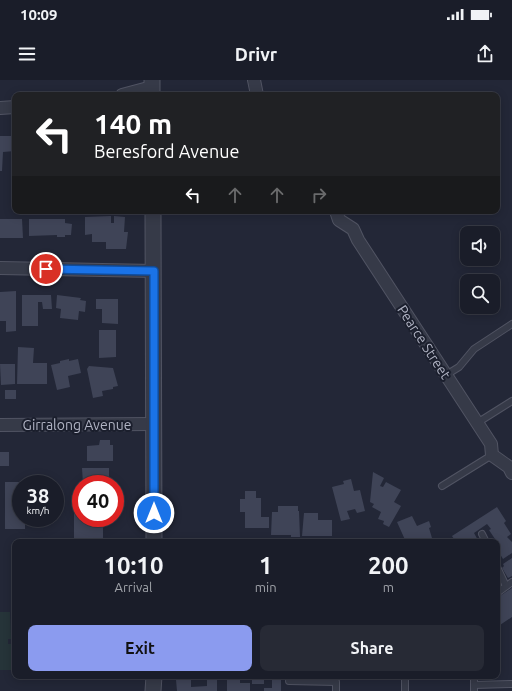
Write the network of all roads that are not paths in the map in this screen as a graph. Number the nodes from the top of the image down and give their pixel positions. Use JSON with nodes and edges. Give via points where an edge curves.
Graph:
{"nodes":[{"id":1,"x":254,"y":80,"type":"edge"},
{"id":2,"x":152,"y":87,"type":"edge"},
{"id":3,"x":133,"y":92,"type":"edge"},
{"id":4,"x":256,"y":92,"type":"edge"},
{"id":5,"x":0,"y":108,"type":"edge"},
{"id":6,"x":12,"y":108,"type":"edge"},
{"id":7,"x":153,"y":214,"type":"edge"},
{"id":8,"x":337,"y":214,"type":"edge"},
{"id":9,"x":0,"y":268,"type":"edge"},
{"id":10,"x":154,"y":271,"type":"junction"},
{"id":11,"x":512,"y":324,"type":"edge"},
{"id":12,"x":446,"y":375,"type":"junction"},
{"id":13,"x":512,"y":401,"type":"edge"},
{"id":14,"x":477,"y":422,"type":"junction"},
{"id":15,"x":154,"y":424,"type":"junction"},
{"id":16,"x":0,"y":425,"type":"edge"},
{"id":17,"x":492,"y":455,"type":"junction"},
{"id":18,"x":512,"y":473,"type":"edge"},
{"id":19,"x":442,"y":486,"type":"dead end"},
{"id":20,"x":482,"y":534,"type":"dead end"},
{"id":21,"x":154,"y":539,"type":"edge"},
{"id":22,"x":484,"y":539,"type":"edge"},
{"id":23,"x":500,"y":573,"type":"edge"},
{"id":24,"x":512,"y":582,"type":"edge"},
{"id":25,"x":506,"y":586,"type":"junction"},
{"id":26,"x":500,"y":591,"type":"edge"},
{"id":27,"x":154,"y":679,"type":"edge"},
{"id":28,"x":405,"y":679,"type":"edge"},
{"id":29,"x":289,"y":681,"type":"dead end"},
{"id":30,"x":512,"y":684,"type":"edge"},
{"id":31,"x":474,"y":688,"type":"edge"},
{"id":32,"x":153,"y":691,"type":"edge"},
{"id":33,"x":336,"y":691,"type":"edge"},
{"id":34,"x":405,"y":691,"type":"edge"}],
"edges":[{"from":1,"to":4,"type":"street"},
{"from":2,"to":3,"type":"street"},
{"from":5,"to":6,"type":"street"},
{"from":7,"to":10,"type":"street"},
{"from":8,"to":12,"type":"street","name":"Pearce Street","via":[[339,220],[354,229],[358,240]]},
{"from":9,"to":10,"type":"street"},
{"from":10,"to":15,"type":"street"},
{"from":11,"to":12,"type":"lane","via":[[474,349],[459,367]]},
{"from":12,"to":14,"type":"street","name":"Pearce Street"},
{"from":13,"to":14,"type":"lane"},
{"from":14,"to":17,"type":"street","name":"Pearce Street","via":[[491,444]]},
{"from":15,"to":16,"type":"street","name":"Girralong Avenue"},
{"from":15,"to":21,"type":"street"},
{"from":17,"to":18,"type":"street","via":[[509,467]]},
{"from":17,"to":19,"type":"lane"},
{"from":20,"to":22,"type":"lane"},
{"from":23,"to":25,"type":"lane"},
{"from":24,"to":25,"type":"lane"},
{"from":25,"to":26,"type":"lane"},
{"from":27,"to":32,"type":"street"},
{"from":28,"to":34,"type":"lane"},
{"from":29,"to":33,"type":"lane","via":[[336,682]]},
{"from":30,"to":31,"type":"lane"}]}
